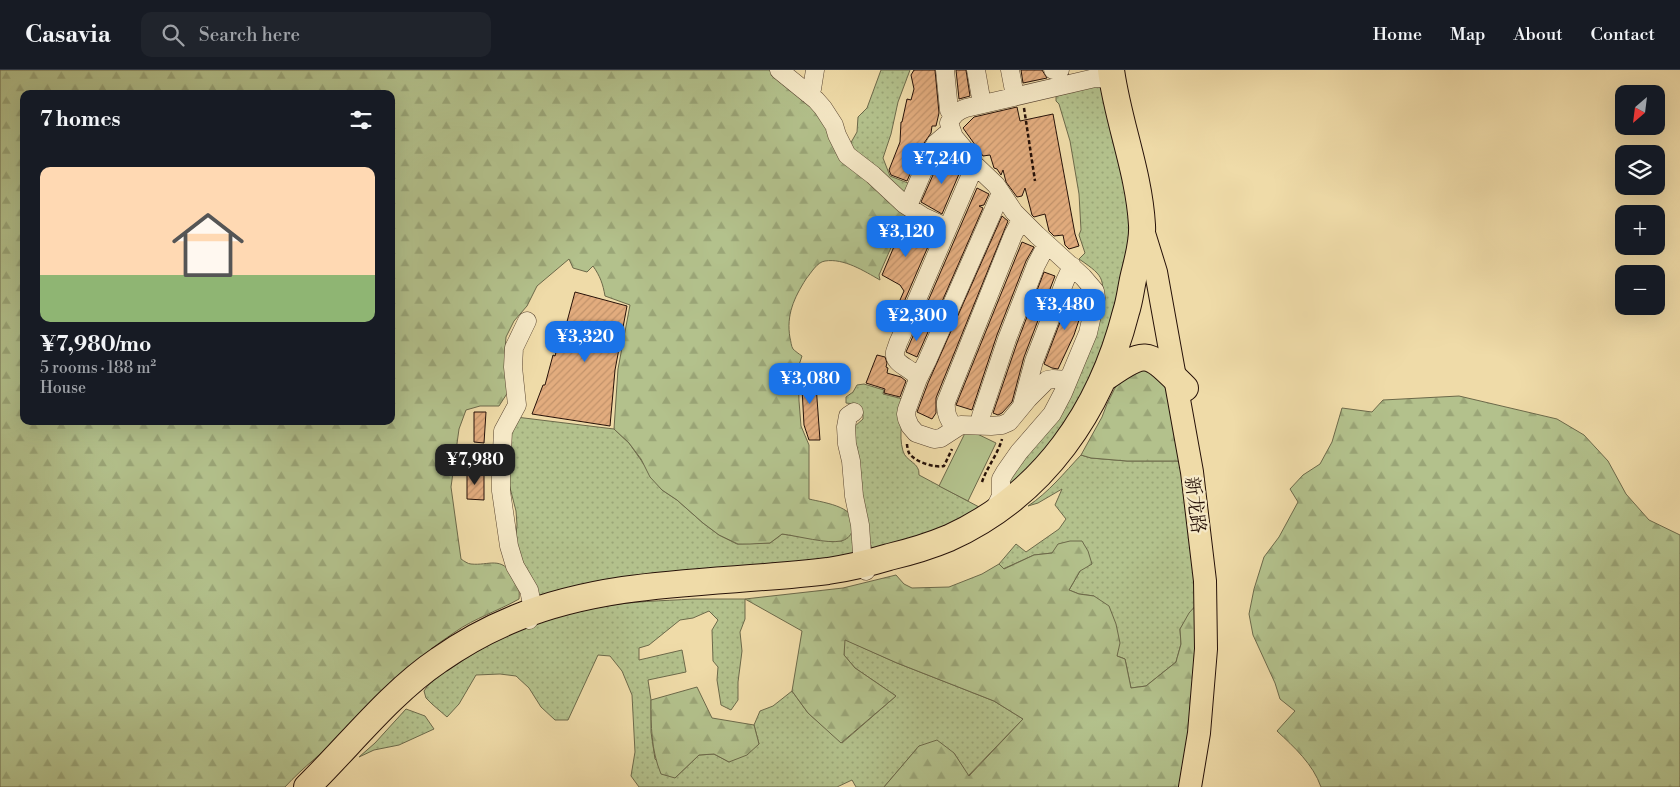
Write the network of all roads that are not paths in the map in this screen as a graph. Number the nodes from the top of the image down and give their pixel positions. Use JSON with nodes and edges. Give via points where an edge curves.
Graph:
{"nodes":[{"id":1,"x":779,"y":70,"type":"edge"},
{"id":2,"x":815,"y":70,"type":"edge"},
{"id":3,"x":945,"y":70,"type":"edge"},
{"id":4,"x":976,"y":70,"type":"edge"},
{"id":5,"x":1010,"y":70,"type":"edge"},
{"id":6,"x":1054,"y":70,"type":"edge"},
{"id":7,"x":1060,"y":70,"type":"edge"},
{"id":8,"x":1116,"y":73,"type":"edge"},
{"id":9,"x":1079,"y":76,"type":"edge"},
{"id":10,"x":807,"y":93,"type":"junction"},
{"id":11,"x":1019,"y":100,"type":"junction"},
{"id":12,"x":982,"y":104,"type":"junction"},
{"id":13,"x":951,"y":123,"type":"junction"},
{"id":14,"x":975,"y":165,"type":"junction"},
{"id":15,"x":1001,"y":193,"type":"junction"},
{"id":16,"x":908,"y":206,"type":"junction"},
{"id":17,"x":1021,"y":220,"type":"junction"},
{"id":18,"x":948,"y":228,"type":"junction"},
{"id":19,"x":1149,"y":236,"type":"junction"},
{"id":20,"x":1047,"y":244,"type":"junction"},
{"id":21,"x":1072,"y":266,"type":"junction"},
{"id":22,"x":911,"y":313,"type":"junction"},
{"id":23,"x":526,"y":321,"type":"dead end"},
{"id":24,"x":941,"y":326,"type":"junction"},
{"id":25,"x":1108,"y":375,"type":"junction"},
{"id":26,"x":918,"y":379,"type":"junction"},
{"id":27,"x":1068,"y":380,"type":"junction"},
{"id":28,"x":1180,"y":383,"type":"junction"},
{"id":29,"x":1021,"y":408,"type":"junction"},
{"id":30,"x":854,"y":412,"type":"dead end"},
{"id":31,"x":980,"y":424,"type":"junction"},
{"id":32,"x":955,"y":428,"type":"junction"},
{"id":33,"x":994,"y":516,"type":"junction"},
{"id":34,"x":865,"y":567,"type":"junction"},
{"id":35,"x":529,"y":616,"type":"junction"},
{"id":36,"x":307,"y":787,"type":"edge"},
{"id":37,"x":319,"y":787,"type":"edge"},
{"id":38,"x":1190,"y":787,"type":"edge"},
{"id":39,"x":1199,"y":787,"type":"edge"}],
"edges":[{"from":1,"to":10,"type":"street"},
{"from":2,"to":10,"type":"street","via":[[812,89]]},
{"from":3,"to":13,"type":"street"},
{"from":4,"to":12,"type":"street"},
{"from":5,"to":11,"type":"street"},
{"from":6,"to":7,"type":"street"},
{"from":8,"to":9,"type":"street","via":[[1095,78]]},
{"from":8,"to":19,"type":"highway"},
{"from":9,"to":11,"type":"street"},
{"from":10,"to":16,"type":"street","via":[[829,116],[847,155]]},
{"from":11,"to":12,"type":"street"},
{"from":12,"to":13,"type":"street","via":[[959,110]]},
{"from":13,"to":14,"type":"street"},
{"from":13,"to":16,"type":"street","via":[[932,150]]},
{"from":14,"to":15,"type":"street"},
{"from":14,"to":18,"type":"street"},
{"from":15,"to":17,"type":"street"},
{"from":15,"to":24,"type":"street"},
{"from":16,"to":18,"type":"street"},
{"from":17,"to":20,"type":"street"},
{"from":17,"to":32,"type":"street","via":[[946,402],[948,418]]},
{"from":18,"to":22,"type":"street"},
{"from":19,"to":25,"type":"highway","via":[[1131,325]]},
{"from":19,"to":28,"type":"main road","name":"新龙路"},
{"from":20,"to":21,"type":"street"},
{"from":20,"to":31,"type":"street","via":[[1007,339]]},
{"from":21,"to":27,"type":"street","via":[[1091,284],[1096,298],[1088,333]]},
{"from":21,"to":29,"type":"street","via":[[1034,361]]},
{"from":22,"to":24,"type":"street"},
{"from":22,"to":26,"type":"street","via":[[895,354],[899,363]]},
{"from":23,"to":35,"type":"street","via":[[514,348],[517,405],[503,431],[501,491],[509,546],[515,566],[530,590],[532,604]]},
{"from":24,"to":26,"type":"street"},
{"from":25,"to":28,"type":"highway","via":[[1130,360],[1146,357],[1156,360]]},
{"from":25,"to":33,"type":"highway","via":[[1100,406],[1067,456],[1051,475],[1011,508]]},
{"from":26,"to":32,"type":"street","via":[[906,414],[910,426],[916,433],[934,439]]},
{"from":27,"to":29,"type":"street","via":[[1047,380]]},
{"from":27,"to":33,"type":"street","via":[[1052,414],[1019,452],[1001,479],[1001,496]]},
{"from":28,"to":38,"type":"main road","name":"新龙路","via":[[1205,581],[1206,649],[1199,733]]},
{"from":28,"to":39,"type":"main road","name":"新龙路","via":[[1212,542],[1215,653]]},
{"from":29,"to":31,"type":"street","via":[[1002,425]]},
{"from":30,"to":34,"type":"street","via":[[848,416],[846,427]]},
{"from":31,"to":32,"type":"street"},
{"from":33,"to":34,"type":"highway","via":[[966,537],[933,551],[901,562]]},
{"from":34,"to":35,"type":"highway","via":[[812,580],[606,599]]},
{"from":35,"to":36,"type":"highway","via":[[481,635],[437,661],[392,699]]},
{"from":35,"to":37,"type":"highway","via":[[481,642],[430,676],[376,725]]}]}
